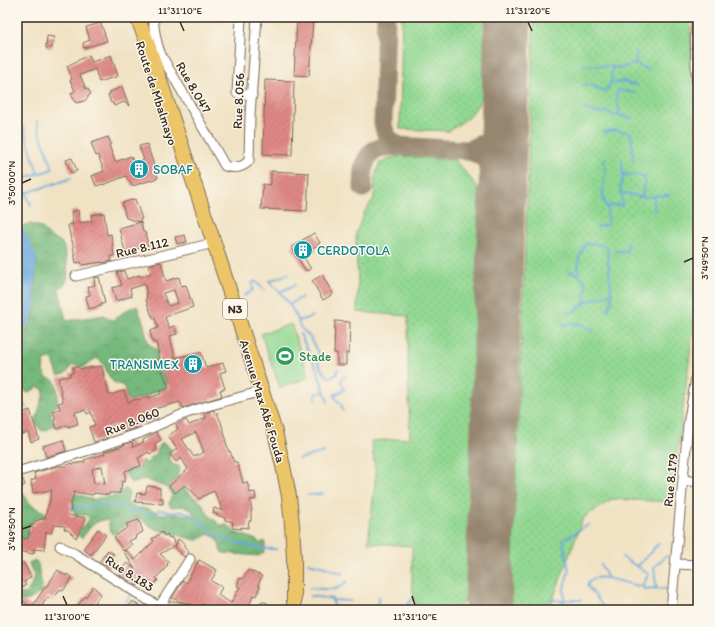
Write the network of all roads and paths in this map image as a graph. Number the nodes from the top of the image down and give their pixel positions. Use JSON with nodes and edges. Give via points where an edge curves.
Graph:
{"nodes":[{"id":1,"x":130,"y":17,"type":"edge"},
{"id":2,"x":137,"y":17,"type":"edge"},
{"id":3,"x":153,"y":17,"type":"edge"},
{"id":4,"x":241,"y":17,"type":"edge"},
{"id":5,"x":257,"y":17,"type":"edge"},
{"id":6,"x":696,"y":17,"type":"edge"},
{"id":7,"x":252,"y":95,"type":"junction"},
{"id":8,"x":698,"y":105,"type":"edge"},
{"id":9,"x":225,"y":166,"type":"joint"},
{"id":10,"x":210,"y":244,"type":"junction"},
{"id":11,"x":76,"y":276,"type":"dead end"},
{"id":12,"x":698,"y":353,"type":"edge"},
{"id":13,"x":697,"y":369,"type":"edge"},
{"id":14,"x":255,"y":394,"type":"junction"},
{"id":15,"x":17,"y":472,"type":"edge"},
{"id":16,"x":683,"y":480,"type":"junction"},
{"id":17,"x":698,"y":482,"type":"edge"},
{"id":18,"x":60,"y":546,"type":"dead end"},
{"id":19,"x":190,"y":559,"type":"dead end"},
{"id":20,"x":676,"y":564,"type":"junction"},
{"id":21,"x":698,"y":565,"type":"edge"},
{"id":22,"x":158,"y":608,"type":"edge"},
{"id":23,"x":190,"y":610,"type":"edge"},
{"id":24,"x":286,"y":610,"type":"edge"},
{"id":25,"x":294,"y":610,"type":"edge"},
{"id":26,"x":671,"y":610,"type":"edge"}],
"edges":[{"from":1,"to":10,"type":"highway","name":"Route de Mbalmayo","number":"N3"},
{"from":2,"to":10,"type":"highway","name":"Avenue Max Abé Fouda","number":"N3"},
{"from":3,"to":9,"type":"street","name":"Rue 8.047","via":[[157,46],[161,55]]},
{"from":4,"to":7,"type":"street","via":[[237,93]]},
{"from":5,"to":7,"type":"street","name":"Rue 8.056"},
{"from":6,"to":8,"type":"street"},
{"from":7,"to":9,"type":"street","name":"Rue 8.056","via":[[249,161],[244,166]]},
{"from":10,"to":11,"type":"street","name":"Rue 8.112"},
{"from":10,"to":14,"type":"highway","name":"Route de Mbalmayo","number":"N3"},
{"from":10,"to":25,"type":"highway","name":"Avenue Max Abé Fouda","number":"N3","via":[[275,432],[283,466],[293,538]]},
{"from":12,"to":13,"type":"street","name":"Rue 8.179"},
{"from":13,"to":16,"type":"street","name":"Rue 8.179"},
{"from":14,"to":15,"type":"street","name":"Rue 8.060","via":[[204,407],[140,433]]},
{"from":14,"to":24,"type":"highway","name":"Route de Mbalmayo","number":"N3","via":[[276,465],[282,498],[287,559]]},
{"from":16,"to":17,"type":"street"},
{"from":16,"to":20,"type":"street","name":"Rue 8.179"},
{"from":18,"to":22,"type":"street","name":"Rue 8.183"},
{"from":19,"to":22,"type":"street"},
{"from":20,"to":21,"type":"street"},
{"from":20,"to":26,"type":"street","name":"Rue 8.179"},
{"from":22,"to":23,"type":"street","name":"Rue 8.183","via":[[178,607]]}]}
